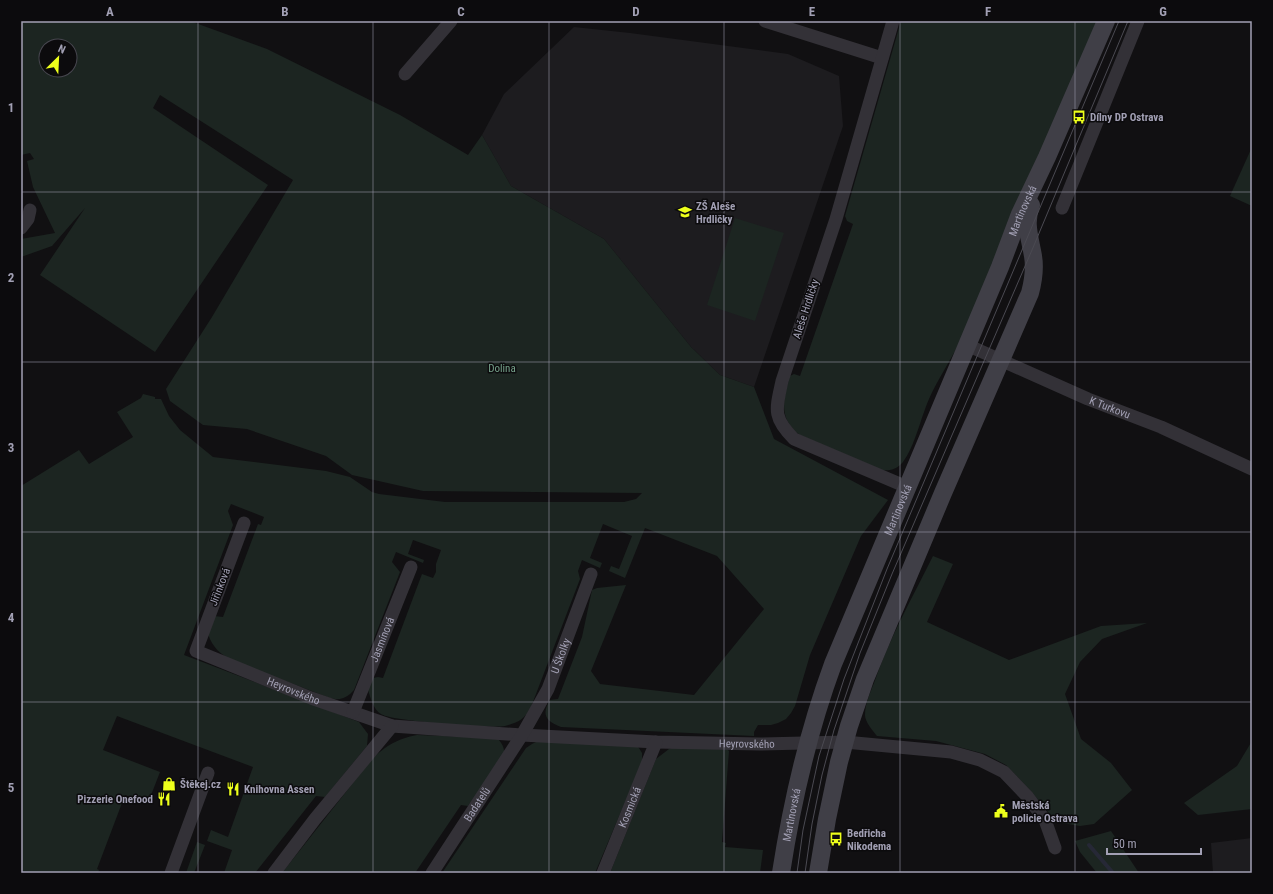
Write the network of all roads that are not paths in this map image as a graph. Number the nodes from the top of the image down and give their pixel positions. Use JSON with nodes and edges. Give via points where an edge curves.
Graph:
{"nodes":[{"id":1,"x":452,"y":21,"type":"edge"},
{"id":2,"x":765,"y":21,"type":"edge"},
{"id":3,"x":893,"y":21,"type":"edge"},
{"id":4,"x":1106,"y":21,"type":"edge"},
{"id":5,"x":1138,"y":21,"type":"edge"},
{"id":6,"x":882,"y":58,"type":"junction"},
{"id":7,"x":405,"y":74,"type":"dead end"},
{"id":8,"x":1047,"y":157,"type":"junction"},
{"id":9,"x":1062,"y":208,"type":"dead end"},
{"id":10,"x":30,"y":210,"type":"dead end"},
{"id":11,"x":21,"y":228,"type":"edge"},
{"id":12,"x":968,"y":344,"type":"junction"},
{"id":13,"x":1001,"y":360,"type":"junction"},
{"id":14,"x":1252,"y":469,"type":"edge"},
{"id":15,"x":907,"y":487,"type":"junction"},
{"id":16,"x":244,"y":523,"type":"dead end"},
{"id":17,"x":411,"y":567,"type":"dead end"},
{"id":18,"x":591,"y":574,"type":"dead end"},
{"id":19,"x":196,"y":651,"type":"joint"},
{"id":20,"x":353,"y":712,"type":"junction"},
{"id":21,"x":392,"y":726,"type":"junction"},
{"id":22,"x":522,"y":735,"type":"junction"},
{"id":23,"x":656,"y":742,"type":"junction"},
{"id":24,"x":845,"y":742,"type":"junction"},
{"id":25,"x":808,"y":743,"type":"junction"},
{"id":26,"x":208,"y":773,"type":"dead end"},
{"id":27,"x":1055,"y":848,"type":"dead end"},
{"id":28,"x":171,"y":873,"type":"edge"},
{"id":29,"x":274,"y":873,"type":"edge"},
{"id":30,"x":432,"y":873,"type":"edge"},
{"id":31,"x":603,"y":873,"type":"edge"},
{"id":32,"x":781,"y":873,"type":"edge"},
{"id":33,"x":818,"y":873,"type":"edge"}],
"edges":[{"from":1,"to":7,"type":"street"},
{"from":2,"to":6,"type":"street"},
{"from":3,"to":6,"type":"street","name":"Aleše Hrdličky"},
{"from":4,"to":8,"type":"street","name":"Martinovská"},
{"from":5,"to":9,"type":"street"},
{"from":6,"to":15,"type":"street","name":"Aleše Hrdličky","via":[[836,219],[782,381],[776,407],[779,420],[794,439]]},
{"from":8,"to":12,"type":"street","name":"Martinovská","via":[[1020,214]]},
{"from":8,"to":13,"type":"street","name":"Martinovská","via":[[1027,218],[1033,260],[1032,286]]},
{"from":10,"to":11,"type":"street","via":[[28,219]]},
{"from":12,"to":13,"type":"street","name":"K Turkovu"},
{"from":12,"to":15,"type":"street","name":"Martinovská"},
{"from":13,"to":14,"type":"street","name":"K Turkovu","via":[[1161,427]]},
{"from":13,"to":24,"type":"street","name":"Martinovská","via":[[878,646]]},
{"from":15,"to":25,"type":"street","name":"Martinovská","via":[[833,664]]},
{"from":16,"to":19,"type":"street","name":"Jiřinková"},
{"from":17,"to":20,"type":"street","name":"Jasmínová"},
{"from":18,"to":22,"type":"street","name":"U Školky","via":[[548,689]]},
{"from":19,"to":20,"type":"street","name":"Heyrovského","via":[[311,698]]},
{"from":20,"to":21,"type":"street","name":"Heyrovského"},
{"from":21,"to":22,"type":"street","name":"Heyrovského"},
{"from":21,"to":29,"type":"street"},
{"from":22,"to":23,"type":"street","name":"Heyrovského"},
{"from":22,"to":30,"type":"street","name":"Badatelů"},
{"from":23,"to":25,"type":"street","name":"Heyrovského"},
{"from":23,"to":31,"type":"street","name":"Kosmická"},
{"from":24,"to":25,"type":"street","name":"Heyrovského"},
{"from":24,"to":27,"type":"street","name":"Heyrovského","via":[[951,752],[980,760],[1004,772],[1045,820]]},
{"from":24,"to":33,"type":"street","name":"Martinovská","via":[[830,802]]},
{"from":25,"to":32,"type":"street","name":"Martinovská","via":[[792,808]]},
{"from":26,"to":28,"type":"street"}]}
